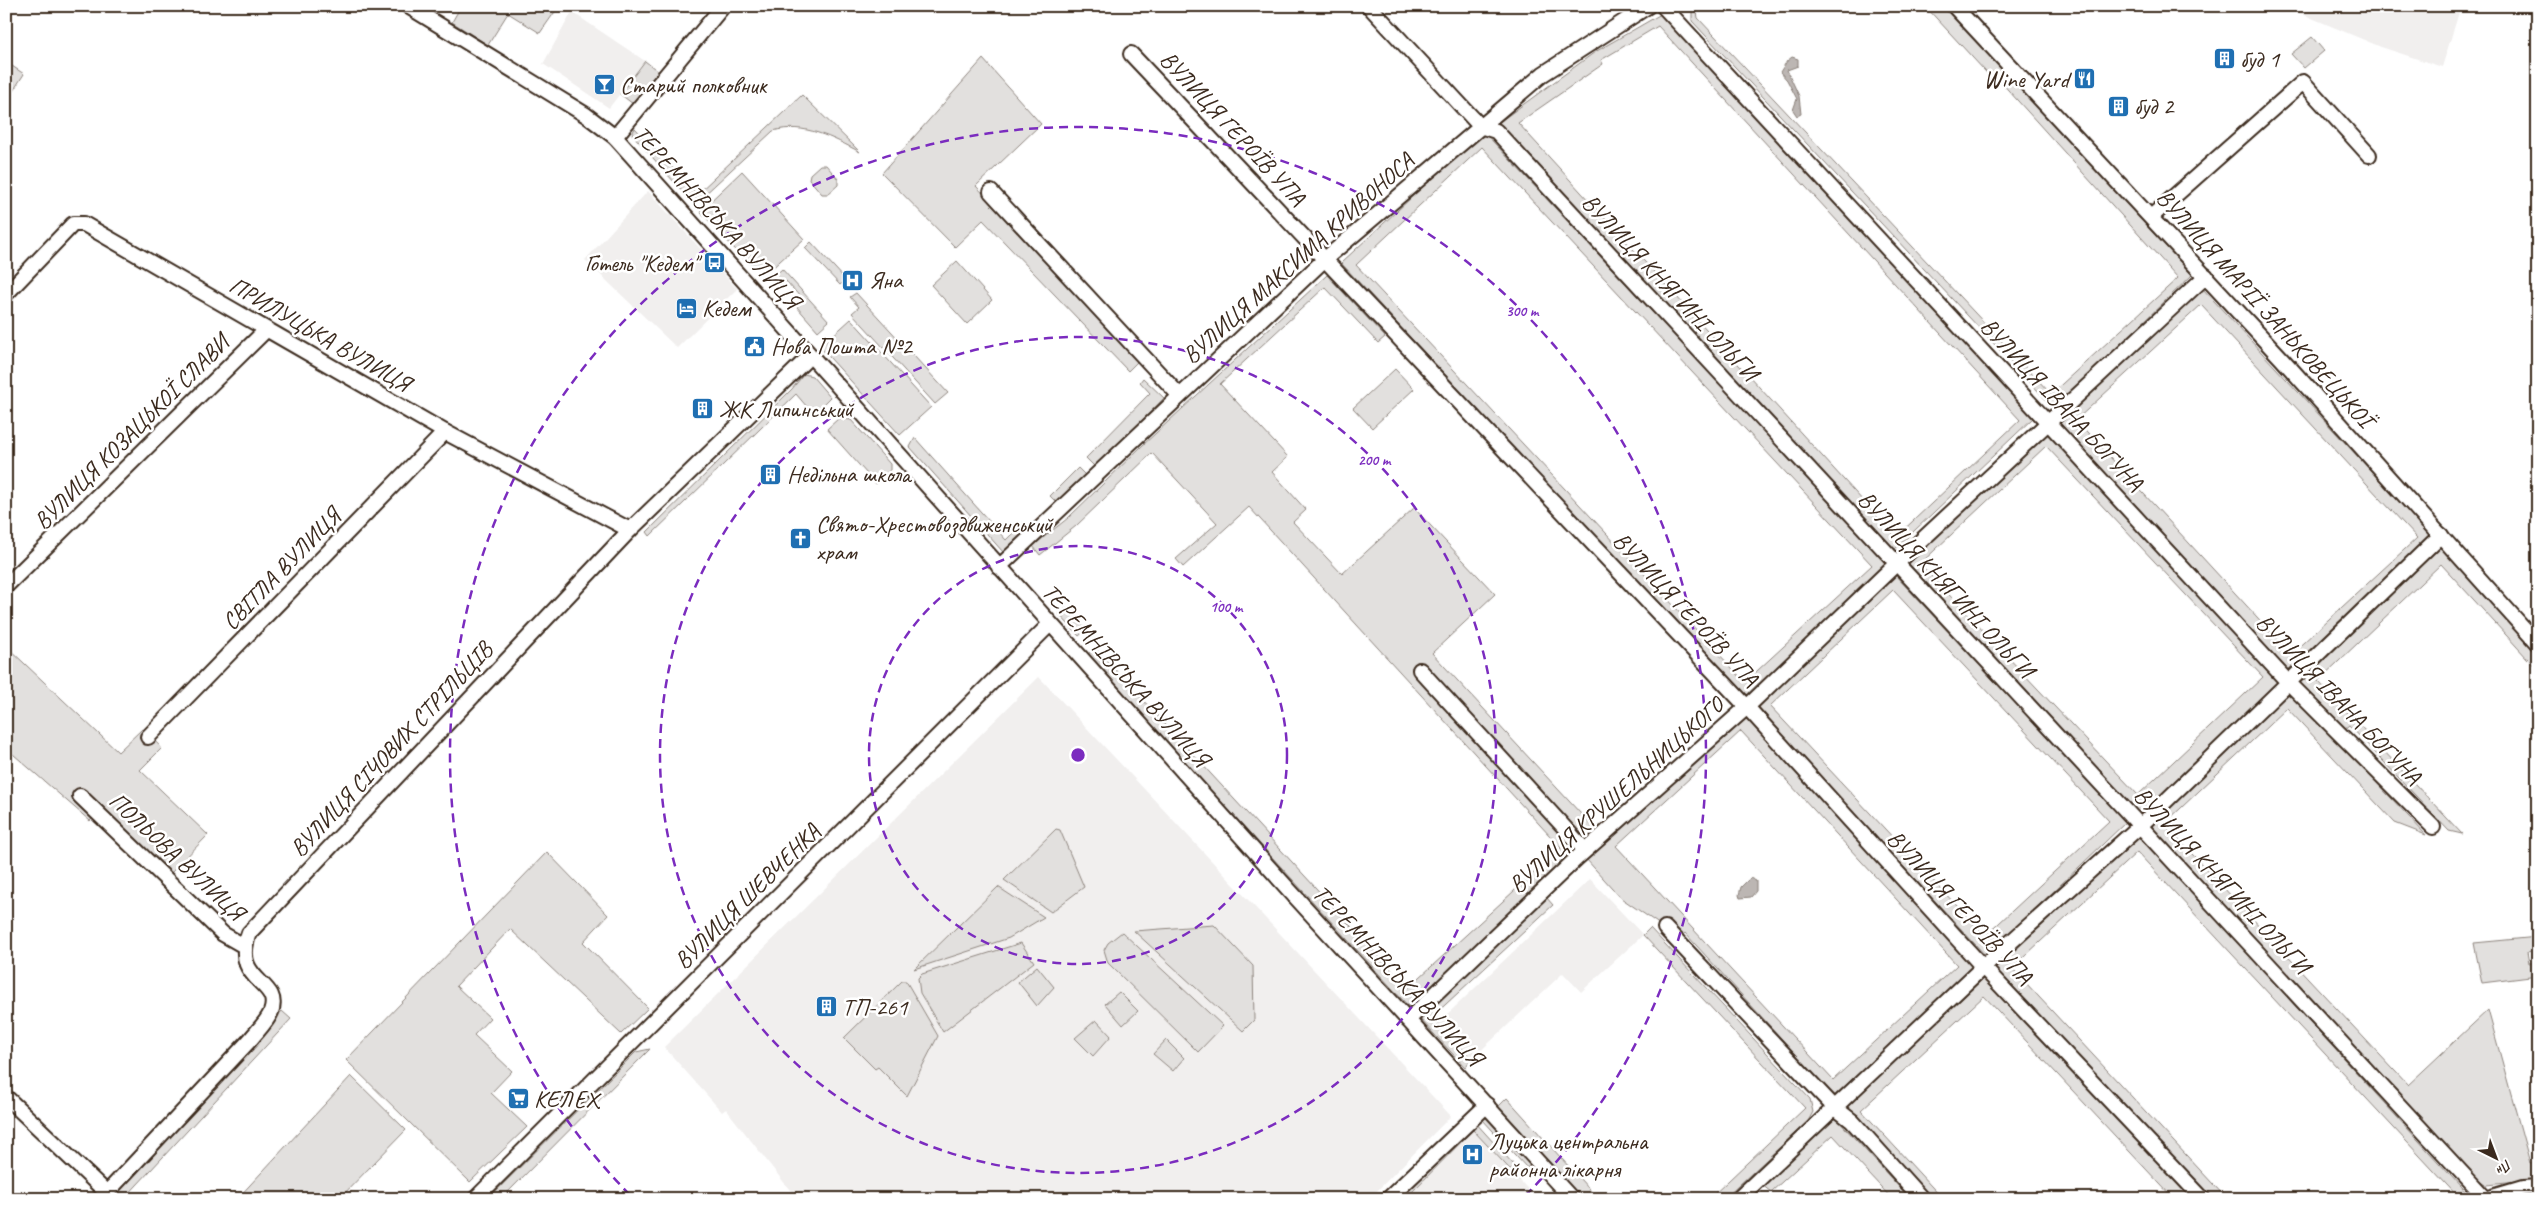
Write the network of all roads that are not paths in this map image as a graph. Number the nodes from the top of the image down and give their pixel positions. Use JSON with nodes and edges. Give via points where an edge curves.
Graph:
{"nodes":[{"id":1,"x":408,"y":6,"type":"edge"},
{"id":2,"x":723,"y":6,"type":"edge"},
{"id":3,"x":1369,"y":6,"type":"edge"},
{"id":4,"x":1648,"y":6,"type":"edge"},
{"id":5,"x":1664,"y":6,"type":"edge"},
{"id":6,"x":1954,"y":6,"type":"edge"},
{"id":7,"x":1132,"y":54,"type":"dead end"},
{"id":8,"x":1480,"y":126,"type":"junction"},
{"id":9,"x":615,"y":137,"type":"junction"},
{"id":10,"x":2369,"y":154,"type":"dead end"},
{"id":11,"x":990,"y":192,"type":"dead end"},
{"id":12,"x":2151,"y":217,"type":"junction"},
{"id":13,"x":1325,"y":259,"type":"junction"},
{"id":14,"x":2206,"y":276,"type":"junction"},
{"id":15,"x":6,"y":294,"type":"edge"},
{"id":16,"x":266,"y":330,"type":"junction"},
{"id":17,"x":810,"y":356,"type":"junction"},
{"id":18,"x":1179,"y":395,"type":"junction"},
{"id":19,"x":2049,"y":422,"type":"junction"},
{"id":20,"x":445,"y":432,"type":"junction"},
{"id":21,"x":630,"y":530,"type":"junction"},
{"id":22,"x":2441,"y":535,"type":"junction"},
{"id":23,"x":1896,"y":564,"type":"junction"},
{"id":24,"x":999,"y":567,"type":"junction"},
{"id":25,"x":6,"y":586,"type":"edge"},
{"id":26,"x":1050,"y":624,"type":"junction"},
{"id":27,"x":2538,"y":644,"type":"edge"},
{"id":28,"x":1420,"y":670,"type":"dead end"},
{"id":29,"x":2288,"y":681,"type":"junction"},
{"id":30,"x":1747,"y":707,"type":"junction"},
{"id":31,"x":148,"y":737,"type":"dead end"},
{"id":32,"x":80,"y":796,"type":"dead end"},
{"id":33,"x":2141,"y":825,"type":"junction"},
{"id":34,"x":2433,"y":827,"type":"dead end"},
{"id":35,"x":1585,"y":850,"type":"junction"},
{"id":36,"x":1665,"y":928,"type":"dead end"},
{"id":37,"x":244,"y":946,"type":"junction"},
{"id":38,"x":1983,"y":967,"type":"junction"},
{"id":39,"x":1408,"y":1020,"type":"junction"},
{"id":40,"x":6,"y":1097,"type":"edge"},
{"id":41,"x":1487,"y":1106,"type":"junction"},
{"id":42,"x":1834,"y":1108,"type":"junction"},
{"id":43,"x":2538,"y":1187,"type":"edge"},
{"id":44,"x":104,"y":1196,"type":"edge"},
{"id":45,"x":475,"y":1199,"type":"edge"},
{"id":46,"x":1388,"y":1199,"type":"edge"},
{"id":47,"x":1572,"y":1199,"type":"edge"},
{"id":48,"x":1738,"y":1199,"type":"edge"},
{"id":49,"x":1922,"y":1199,"type":"edge"},
{"id":50,"x":2203,"y":1199,"type":"edge"},
{"id":51,"x":2486,"y":1199,"type":"edge"}],
"edges":[{"from":1,"to":9,"type":"street","name":"ТЕРЕМНІВСЬКА ВУЛИЦЯ","via":[[586,115]]},
{"from":2,"to":9,"type":"street"},
{"from":3,"to":8,"type":"street","name":"ВУЛИЦЯ КНЯГИНІ ОЛЬГИ"},
{"from":4,"to":8,"type":"street","name":"ВУЛИЦЯ МАКСИМА КРИВОНОСА","via":[[1543,74]]},
{"from":5,"to":19,"type":"street","name":"ВУЛИЦЯ ІВАНА БОГУНА"},
{"from":6,"to":12,"type":"street","name":"ВУЛИЦЯ МАРІЇ ЗАНЬКОВЕЦЬКОЇ"},
{"from":7,"to":13,"type":"street","name":"ВУЛИЦЯ ГЕРОЇВ УПА"},
{"from":8,"to":13,"type":"street","name":"ВУЛИЦЯ МАКСИМА КРИВОНОСА"},
{"from":8,"to":23,"type":"street","name":"ВУЛИЦЯ КНЯГИНІ ОЛЬГИ","via":[[1496,131]]},
{"from":9,"to":17,"type":"street","name":"ТЕРЕМНІВСЬКА ВУЛИЦЯ"},
{"from":10,"to":12,"type":"street","via":[[2303,82]]},
{"from":11,"to":18,"type":"street"},
{"from":12,"to":14,"type":"street","name":"ВУЛИЦЯ МАРІЇ ЗАНЬКОВЕЦЬКОЇ"},
{"from":13,"to":18,"type":"street","name":"ВУЛИЦЯ МАКСИМА КРИВОНОСА"},
{"from":13,"to":30,"type":"street","name":"ВУЛИЦЯ ГЕРОЇВ УПА"},
{"from":14,"to":19,"type":"street","name":"ВУЛИЦЯ КРУШЕЛЬНИЦЬКОГО"},
{"from":14,"to":22,"type":"street","name":"ВУЛИЦЯ МАРІЇ ЗАНЬКОВЕЦЬКОЇ"},
{"from":15,"to":16,"type":"street","name":"ПРИЛУЦЬКА ВУЛИЦЯ","via":[[73,224],[84,224]]},
{"from":16,"to":20,"type":"street","name":"ПРИЛУЦЬКА ВУЛИЦЯ"},
{"from":16,"to":25,"type":"street","name":"ВУЛИЦЯ КОЗАЦЬКОЇ СЛАВИ"},
{"from":17,"to":21,"type":"street","name":"ВУЛИЦЯ СІЧОВИХ СТРІЛЬЦІВ"},
{"from":17,"to":24,"type":"street","name":"ТЕРЕМНІВСЬКА ВУЛИЦЯ"},
{"from":18,"to":24,"type":"street","name":"ВУЛИЦЯ МАКСИМА КРИВОНОСА"},
{"from":19,"to":23,"type":"street","name":"ВУЛИЦЯ КРУШЕЛЬНИЦЬКОГО"},
{"from":19,"to":29,"type":"street","name":"ВУЛИЦЯ ІВАНА БОГУНА"},
{"from":20,"to":21,"type":"street","name":"ПРИЛУЦЬКА ВУЛИЦЯ"},
{"from":20,"to":31,"type":"street","name":"СВІТЛА ВУЛИЦЯ"},
{"from":21,"to":37,"type":"street","name":"ВУЛИЦЯ СІЧОВИХ СТРІЛЬЦІВ","via":[[249,933]]},
{"from":22,"to":27,"type":"street","name":"ВУЛИЦЯ МАРІЇ ЗАНЬКОВЕЦЬКОЇ"},
{"from":22,"to":29,"type":"street"},
{"from":23,"to":30,"type":"street","name":"ВУЛИЦЯ КРУШЕЛЬНИЦЬКОГО"},
{"from":23,"to":33,"type":"street","name":"ВУЛИЦЯ КНЯГИНІ ОЛЬГИ"},
{"from":24,"to":26,"type":"street","name":"ТЕРЕМНІВСЬКА ВУЛИЦЯ"},
{"from":26,"to":39,"type":"street","name":"ТЕРЕМНІВСЬКА ВУЛИЦЯ"},
{"from":26,"to":45,"type":"street","name":"ВУЛИЦЯ ШЕВЧЕНКА"},
{"from":28,"to":35,"type":"street"},
{"from":29,"to":33,"type":"street"},
{"from":29,"to":34,"type":"street","name":"ВУЛИЦЯ ІВАНА БОГУНА"},
{"from":30,"to":35,"type":"street","name":"ВУЛИЦЯ КРУШЕЛЬНИЦЬКОГО"},
{"from":30,"to":38,"type":"street","name":"ВУЛИЦЯ ГЕРОЇВ УПА"},
{"from":32,"to":37,"type":"street","name":"ПОЛЬОВА ВУЛИЦЯ","via":[[223,934]]},
{"from":33,"to":38,"type":"street"},
{"from":33,"to":51,"type":"street","name":"ВУЛИЦЯ КНЯГИНІ ОЛЬГИ"},
{"from":35,"to":39,"type":"street","name":"ВУЛИЦЯ КРУШЕЛЬНИЦЬКОГО"},
{"from":36,"to":42,"type":"street"},
{"from":37,"to":44,"type":"street","via":[[246,965],[272,997],[271,1012],[250,1040]]},
{"from":38,"to":42,"type":"street"},
{"from":38,"to":50,"type":"street","name":"ВУЛИЦЯ ГЕРОЇВ УПА"},
{"from":39,"to":41,"type":"street","name":"ТЕРЕМНІВСЬКА ВУЛИЦЯ"},
{"from":40,"to":44,"type":"street"},
{"from":41,"to":46,"type":"street"},
{"from":41,"to":47,"type":"street","name":"ТЕРЕМНІВСЬКА ВУЛИЦЯ"},
{"from":42,"to":48,"type":"street"},
{"from":42,"to":49,"type":"street","via":[[1852,1121]]},
{"from":43,"to":51,"type":"street","via":[[2522,1188]]}]}
